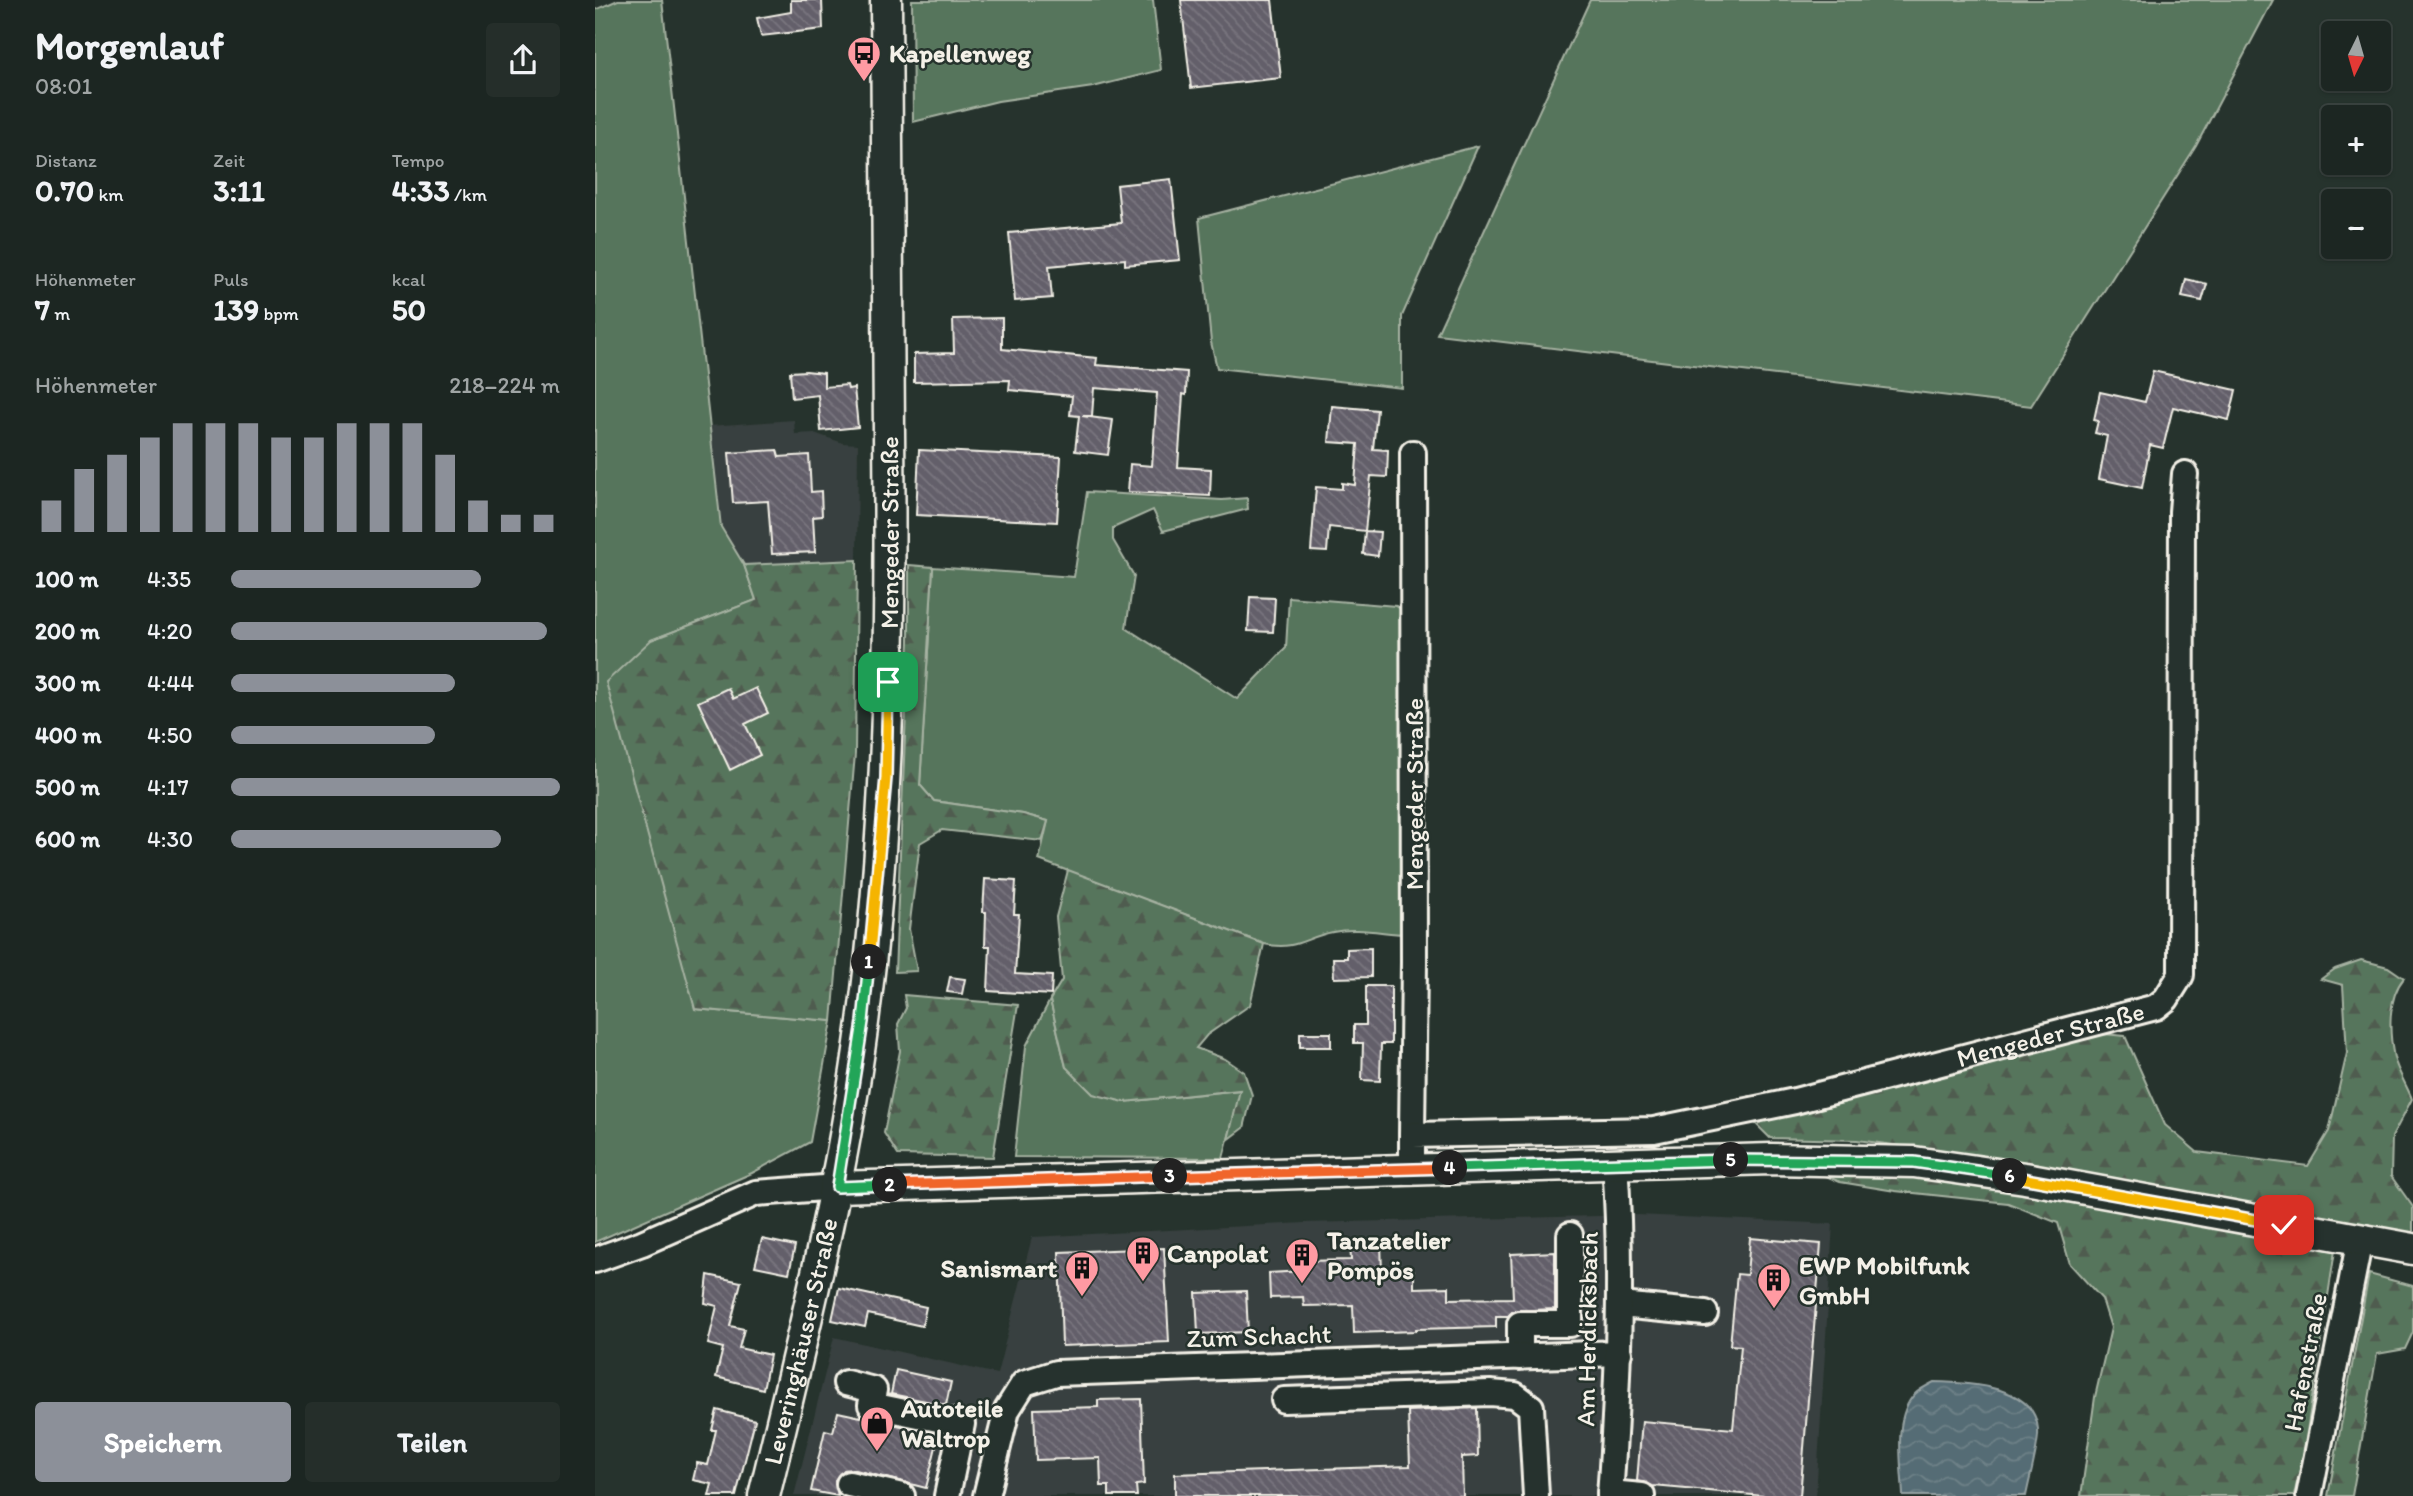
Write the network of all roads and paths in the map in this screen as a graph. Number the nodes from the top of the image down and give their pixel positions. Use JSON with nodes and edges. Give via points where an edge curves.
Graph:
{"nodes":[{"id":1,"x":886,"y":0,"type":"edge"},
{"id":2,"x":1413,"y":453,"type":"dead end"},
{"id":3,"x":2185,"y":474,"type":"dead end"},
{"id":4,"x":1412,"y":1135,"type":"junction"},
{"id":5,"x":1615,"y":1163,"type":"junction"},
{"id":6,"x":1412,"y":1169,"type":"junction"},
{"id":7,"x":837,"y":1187,"type":"junction"},
{"id":8,"x":1570,"y":1235,"type":"dead end"},
{"id":9,"x":2360,"y":1239,"type":"junction"},
{"id":10,"x":2413,"y":1249,"type":"edge"},
{"id":11,"x":595,"y":1260,"type":"edge"},
{"id":12,"x":1620,"y":1304,"type":"junction"},
{"id":13,"x":1705,"y":1313,"type":"dead end"},
{"id":14,"x":1619,"y":1353,"type":"junction"},
{"id":15,"x":1520,"y":1357,"type":"junction"},
{"id":16,"x":846,"y":1383,"type":"dead end"},
{"id":17,"x":1284,"y":1400,"type":"dead end"},
{"id":18,"x":849,"y":1484,"type":"dead end"},
{"id":19,"x":1610,"y":1495,"type":"edge"},
{"id":20,"x":765,"y":1496,"type":"edge"},
{"id":21,"x":902,"y":1496,"type":"edge"},
{"id":22,"x":947,"y":1496,"type":"edge"},
{"id":23,"x":986,"y":1496,"type":"edge"},
{"id":24,"x":1536,"y":1496,"type":"edge"},
{"id":25,"x":1642,"y":1496,"type":"edge"},
{"id":26,"x":2309,"y":1496,"type":"edge"}],
"edges":[{"from":1,"to":7,"type":"main road","name":"Mengeder Straße","via":[[891,587],[886,778],[863,1022]]},
{"from":2,"to":4,"type":"street","name":"Mengeder Straße"},
{"from":3,"to":4,"type":"street","name":"Mengeder Straße","via":[[2181,975],[2166,999],[2156,1007],[1965,1058],[1795,1101],[1654,1130]]},
{"from":4,"to":6,"type":"street","name":"Mengeder Straße"},
{"from":5,"to":6,"type":"main road"},
{"from":5,"to":9,"type":"main road","via":[[1914,1162]]},
{"from":5,"to":12,"type":"street","name":"Am Herdicksbach"},
{"from":6,"to":7,"type":"main road"},
{"from":7,"to":11,"type":"street","via":[[756,1193]]},
{"from":7,"to":20,"type":"main road","name":"Leveringhäuser Straße"},
{"from":8,"to":15,"type":"street","via":[[1570,1324],[1520,1324]]},
{"from":9,"to":10,"type":"main road"},
{"from":9,"to":26,"type":"street","name":"Hafenstraße"},
{"from":12,"to":13,"type":"street"},
{"from":12,"to":14,"type":"street","name":"Am Herdicksbach"},
{"from":14,"to":15,"type":"street","name":"Zum Schacht"},
{"from":14,"to":19,"type":"street","name":"Am Herdicksbach"},
{"from":15,"to":23,"type":"street","name":"Zum Schacht","via":[[1056,1373],[1024,1383],[1007,1410]]},
{"from":16,"to":22,"type":"street","via":[[874,1390],[871,1405],[963,1424]]},
{"from":17,"to":24,"type":"street","via":[[1515,1395],[1531,1407]]},
{"from":18,"to":21,"type":"street"},
{"from":19,"to":25,"type":"street"}]}
